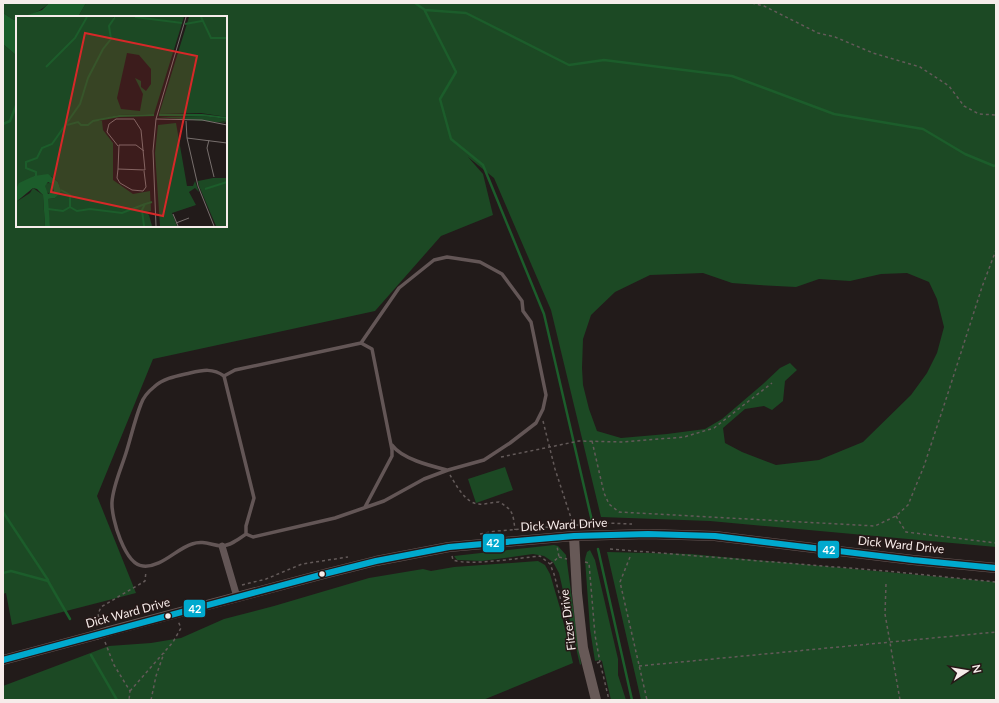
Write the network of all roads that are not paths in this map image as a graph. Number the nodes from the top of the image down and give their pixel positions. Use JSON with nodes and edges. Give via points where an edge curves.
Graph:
{"nodes":[{"id":1,"x":361,"y":344,"type":"junction"},
{"id":2,"x":224,"y":376,"type":"junction"},
{"id":3,"x":392,"y":444,"type":"junction"},
{"id":4,"x":448,"y":470,"type":"junction"},
{"id":5,"x":365,"y":507,"type":"junction"},
{"id":6,"x":246,"y":534,"type":"junction"},
{"id":7,"x":574,"y":536,"type":"junction"},
{"id":8,"x":222,"y":546,"type":"junction"},
{"id":9,"x":996,"y":568,"type":"edge"},
{"id":10,"x":237,"y":597,"type":"junction"},
{"id":11,"x":3,"y":660,"type":"edge"},
{"id":12,"x":596,"y":700,"type":"edge"}],
"edges":[{"from":1,"to":2,"type":"lane","via":[[235,370]]},
{"from":1,"to":3,"type":"lane","via":[[372,349]]},
{"from":1,"to":4,"type":"lane","via":[[399,288],[434,260],[447,257],[480,262],[502,274],[522,301],[523,311],[531,322],[546,395],[544,409],[536,423],[484,460]]},
{"from":2,"to":6,"type":"lane","via":[[254,498]]},
{"from":2,"to":8,"type":"lane","via":[[218,372],[205,370],[170,377],[153,387],[142,402],[112,502],[124,550],[138,566],[158,563],[197,542]]},
{"from":3,"to":4,"type":"lane","via":[[400,453],[412,459]]},
{"from":3,"to":5,"type":"lane","via":[[392,456]]},
{"from":4,"to":5,"type":"lane","via":[[384,501]]},
{"from":5,"to":6,"type":"lane","via":[[335,518],[253,537]]},
{"from":6,"to":8,"type":"lane"},
{"from":7,"to":9,"type":"street","name":"Dick Ward Drive","via":[[715,536]]},
{"from":7,"to":10,"type":"street","name":"Dick Ward Drive","via":[[450,547],[368,563]]},
{"from":7,"to":12,"type":"street","name":"Fitzer Drive","via":[[583,648]]},
{"from":8,"to":10,"type":"street"},
{"from":10,"to":11,"type":"street","name":"Dick Ward Drive","via":[[103,636]]}]}
